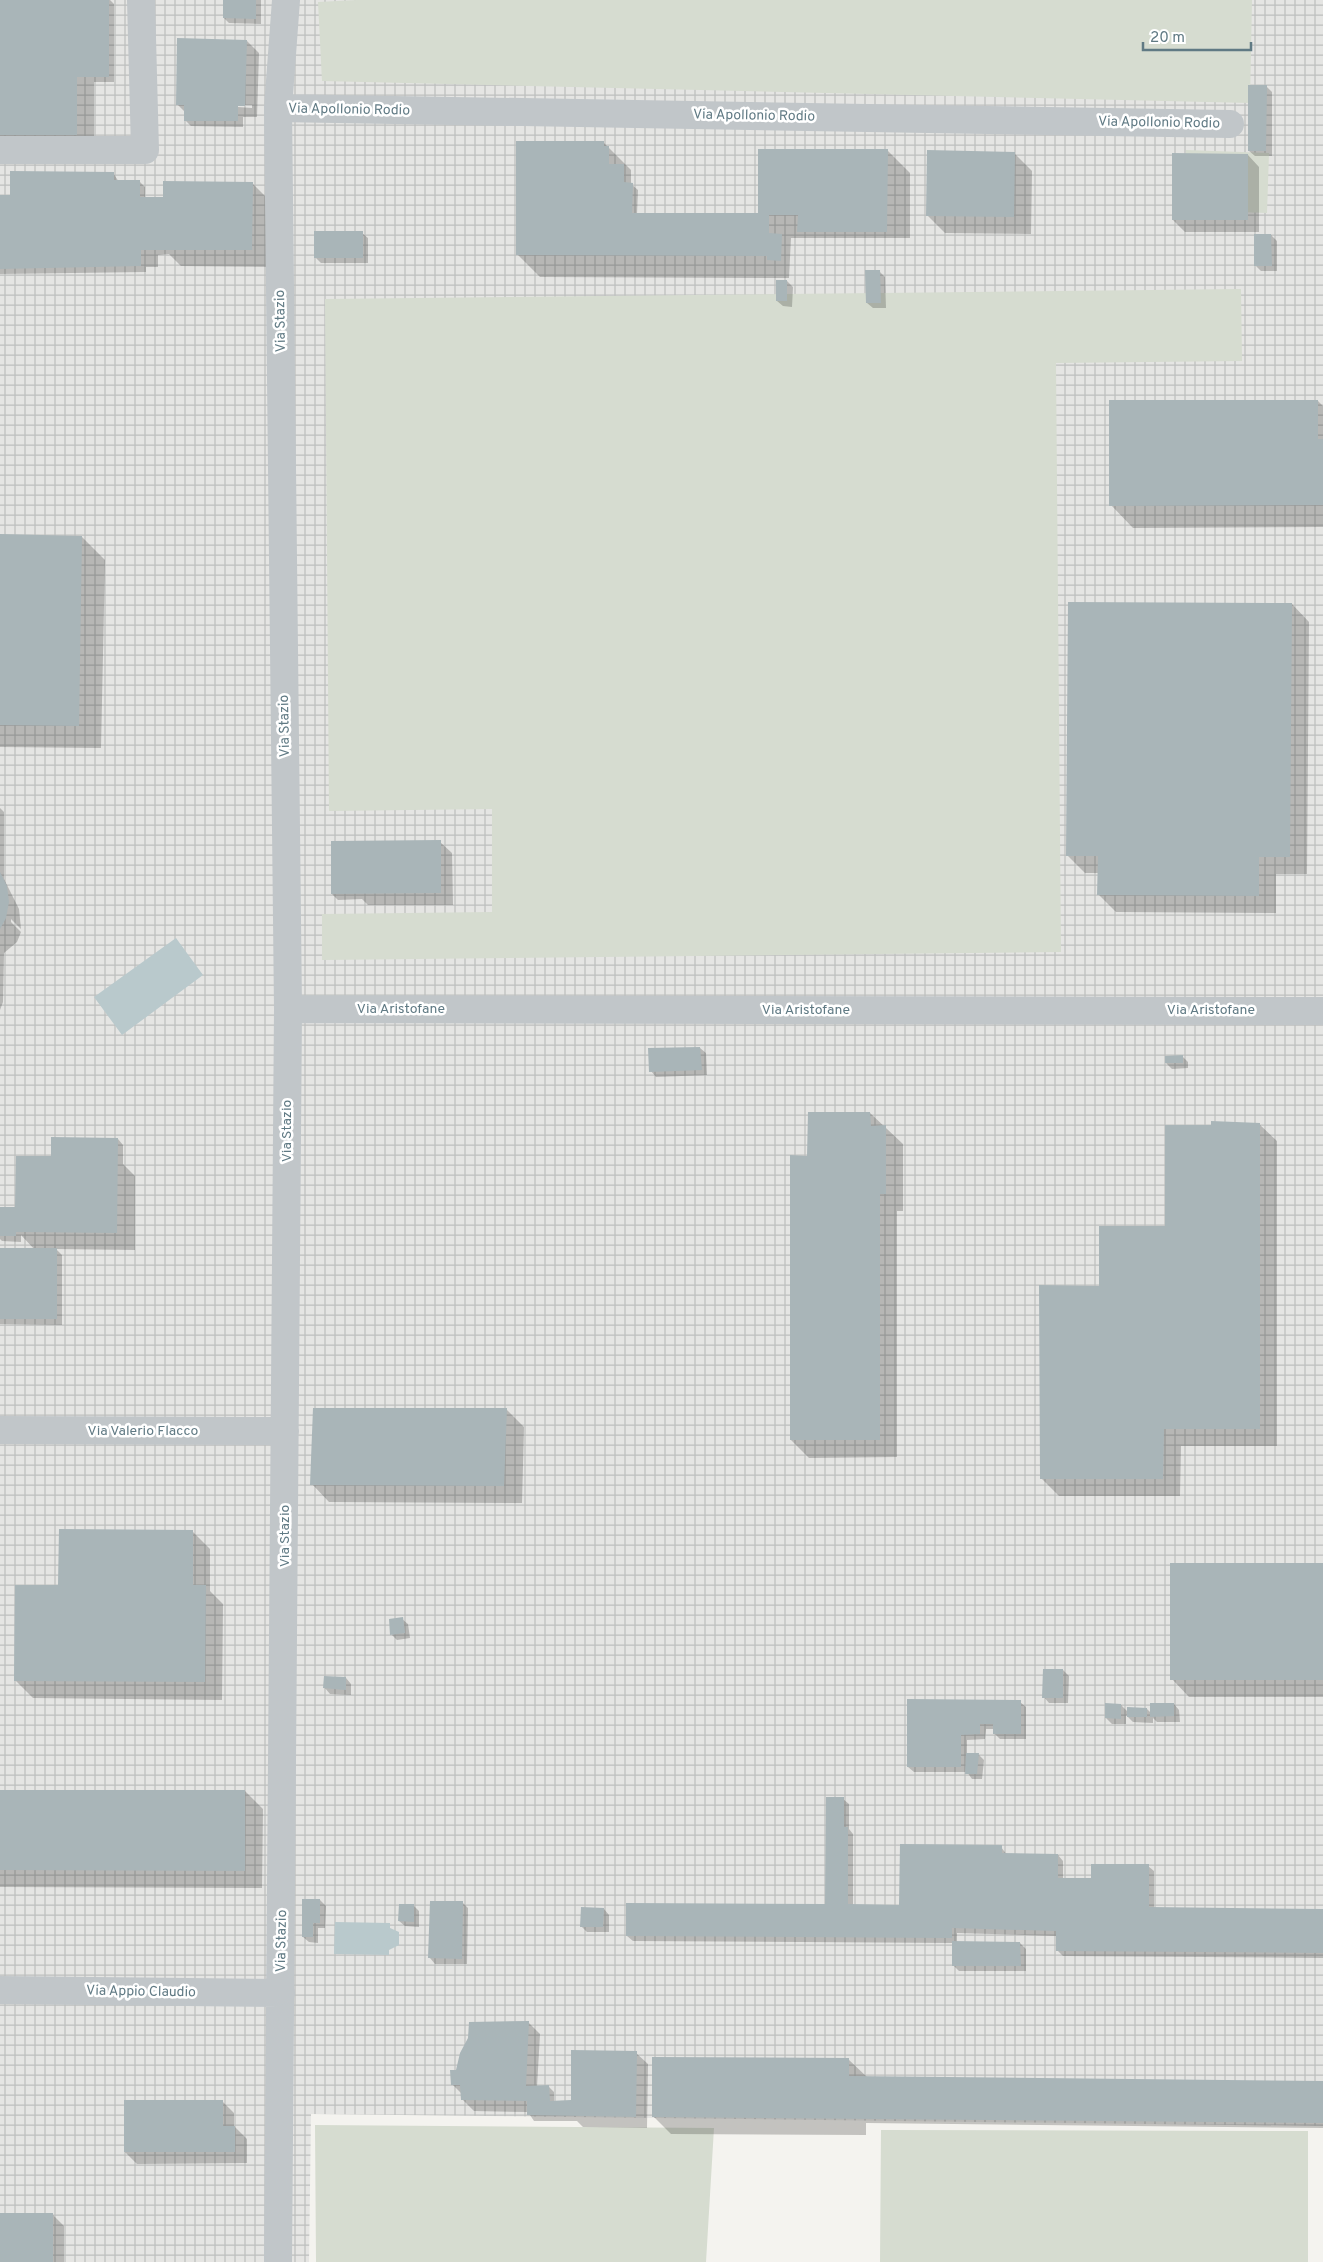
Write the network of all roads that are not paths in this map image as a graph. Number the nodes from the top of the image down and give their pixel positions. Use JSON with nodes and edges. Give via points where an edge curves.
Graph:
{"nodes":[{"id":1,"x":141,"y":0,"type":"edge"},
{"id":2,"x":286,"y":0,"type":"edge"},
{"id":3,"x":278,"y":108,"type":"junction"},
{"id":4,"x":1230,"y":124,"type":"dead end"},
{"id":5,"x":0,"y":150,"type":"edge"},
{"id":6,"x":288,"y":1009,"type":"junction"},
{"id":7,"x":1323,"y":1010,"type":"edge"},
{"id":8,"x":0,"y":1430,"type":"edge"},
{"id":9,"x":285,"y":1431,"type":"junction"},
{"id":10,"x":0,"y":1990,"type":"edge"},
{"id":11,"x":281,"y":1993,"type":"junction"},
{"id":12,"x":278,"y":2262,"type":"edge"}],
"edges":[{"from":1,"to":5,"type":"street","via":[[145,150]]},
{"from":2,"to":3,"type":"street","name":"Via Stazio"},
{"from":3,"to":4,"type":"street","name":"Via Apollonio Rodio"},
{"from":3,"to":6,"type":"street","name":"Via Stazio"},
{"from":6,"to":7,"type":"street","name":"Via Aristofane"},
{"from":6,"to":9,"type":"street","name":"Via Stazio"},
{"from":8,"to":9,"type":"street","name":"Via Valerio Flacco"},
{"from":9,"to":11,"type":"street","name":"Via Stazio"},
{"from":10,"to":11,"type":"street","name":"Via Appio Claudio"},
{"from":11,"to":12,"type":"street","name":"Via Stazio"}]}
